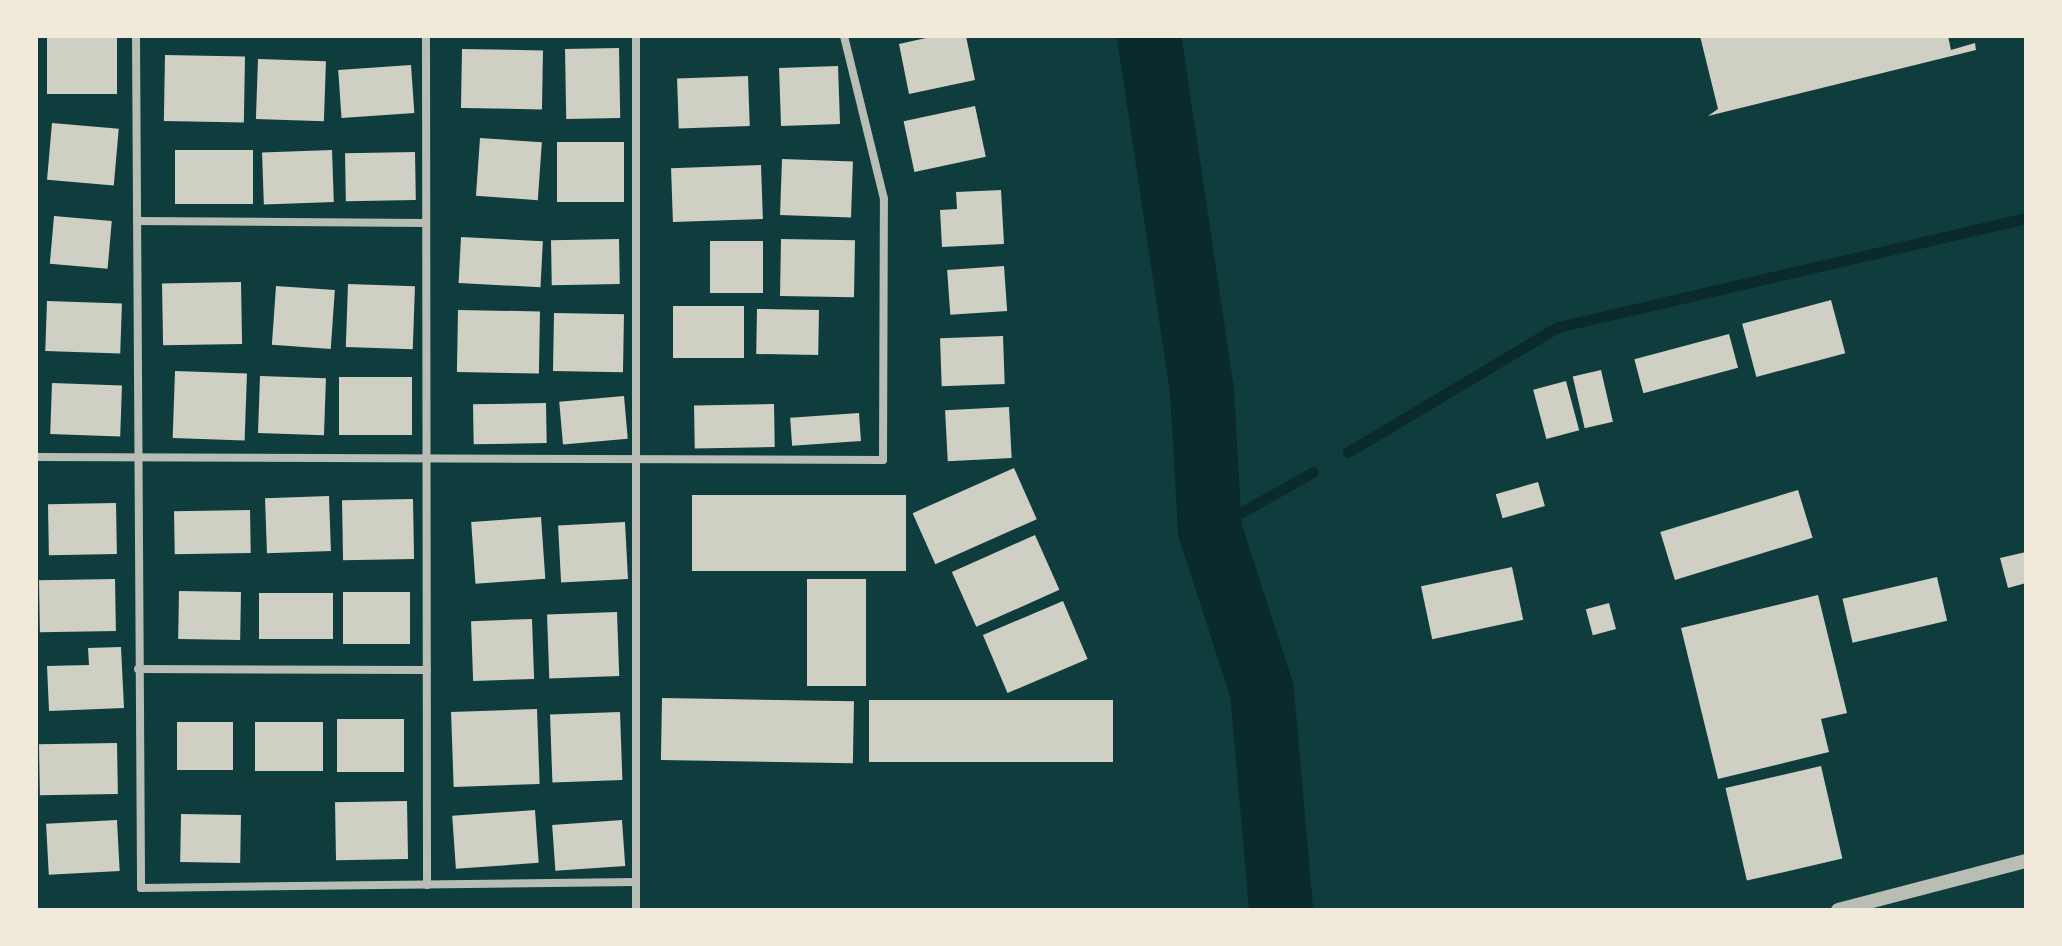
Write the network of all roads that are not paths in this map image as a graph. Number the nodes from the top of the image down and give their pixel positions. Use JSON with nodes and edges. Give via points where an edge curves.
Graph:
{"nodes":[{"id":1,"x":136,"y":36,"type":"edge"},
{"id":2,"x":426,"y":36,"type":"edge"},
{"id":3,"x":636,"y":36,"type":"edge"},
{"id":4,"x":844,"y":36,"type":"edge"},
{"id":5,"x":137,"y":221,"type":"junction"},
{"id":6,"x":426,"y":223,"type":"junction"},
{"id":7,"x":36,"y":457,"type":"edge"},
{"id":8,"x":137,"y":458,"type":"junction"},
{"id":9,"x":427,"y":461,"type":"junction"},
{"id":10,"x":640,"y":461,"type":"junction"},
{"id":11,"x":138,"y":669,"type":"junction"},
{"id":12,"x":427,"y":670,"type":"junction"},
{"id":13,"x":2026,"y":861,"type":"edge"},
{"id":14,"x":635,"y":882,"type":"junction"},
{"id":15,"x":427,"y":885,"type":"junction"},
{"id":16,"x":636,"y":910,"type":"edge"},
{"id":17,"x":1838,"y":910,"type":"edge"}],
"edges":[{"from":1,"to":5,"type":"street"},
{"from":2,"to":6,"type":"street"},
{"from":3,"to":10,"type":"street"},
{"from":4,"to":10,"type":"street","via":[[884,199],[883,460]]},
{"from":5,"to":6,"type":"street"},
{"from":5,"to":8,"type":"street"},
{"from":6,"to":9,"type":"street"},
{"from":7,"to":8,"type":"street"},
{"from":8,"to":9,"type":"street"},
{"from":8,"to":11,"type":"street"},
{"from":9,"to":10,"type":"street"},
{"from":9,"to":12,"type":"street"},
{"from":10,"to":14,"type":"street"},
{"from":11,"to":12,"type":"street"},
{"from":11,"to":15,"type":"street","via":[[141,888]]},
{"from":12,"to":15,"type":"street"},
{"from":13,"to":17,"type":"street"},
{"from":14,"to":15,"type":"street"},
{"from":14,"to":16,"type":"street"}]}
